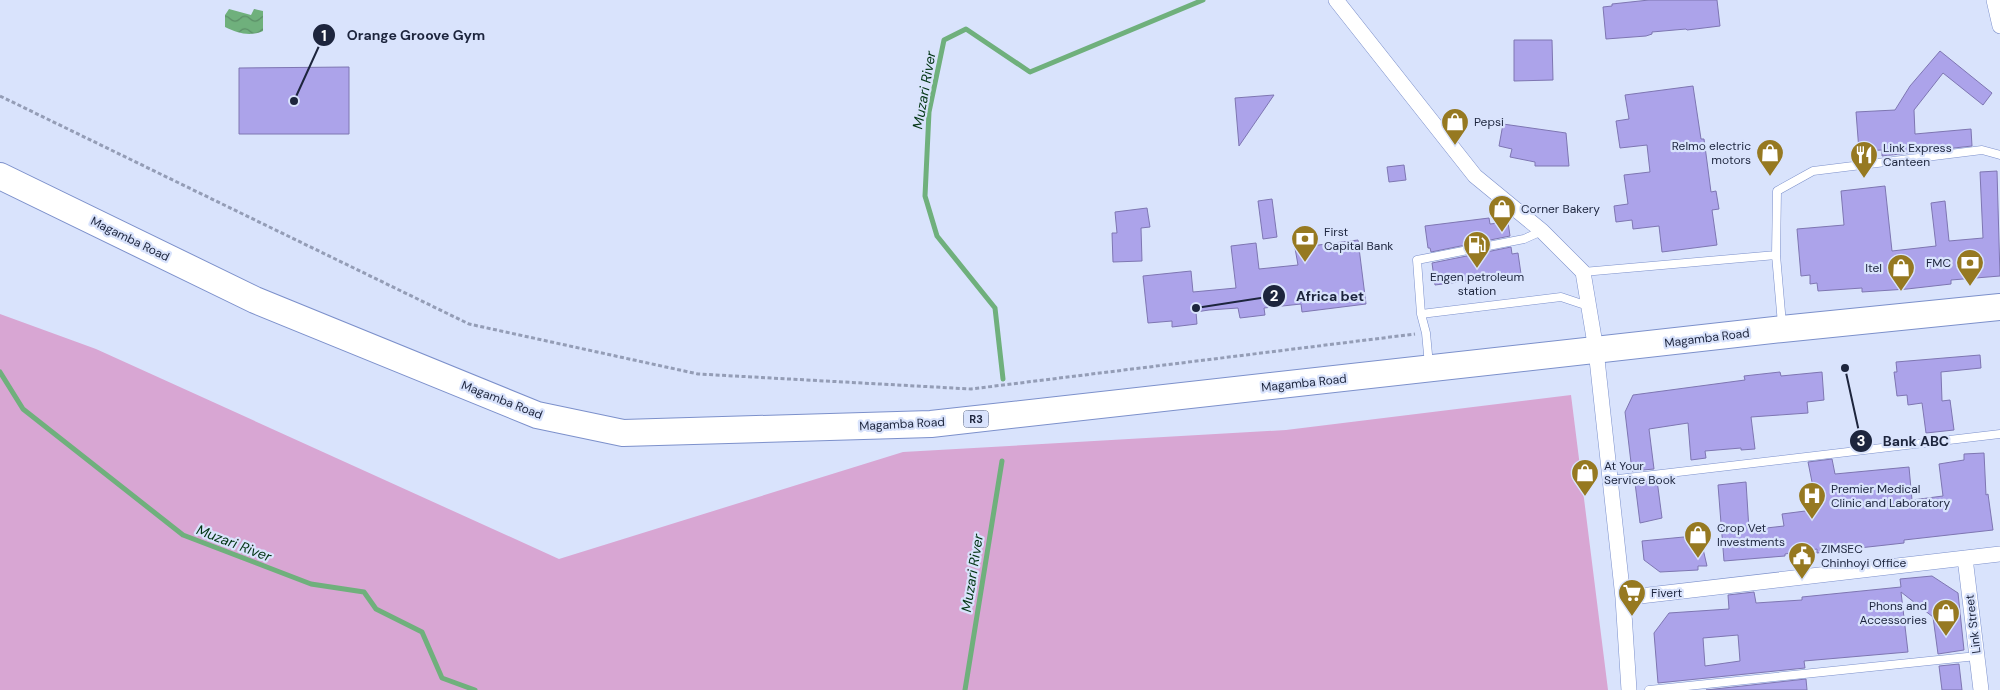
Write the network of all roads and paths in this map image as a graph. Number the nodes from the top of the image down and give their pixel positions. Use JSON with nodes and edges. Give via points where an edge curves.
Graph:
{"nodes":[{"id":1,"x":1336,"y":0,"type":"edge"},
{"id":2,"x":1994,"y":0,"type":"edge"},
{"id":3,"x":2000,"y":26,"type":"edge"},
{"id":4,"x":0,"y":96,"type":"edge"},
{"id":5,"x":2000,"y":154,"type":"edge"},
{"id":6,"x":0,"y":176,"type":"edge"},
{"id":7,"x":1542,"y":230,"type":"junction"},
{"id":8,"x":1776,"y":255,"type":"junction"},
{"id":9,"x":1583,"y":272,"type":"junction"},
{"id":10,"x":1588,"y":306,"type":"junction"},
{"id":11,"x":2000,"y":307,"type":"edge"},
{"id":12,"x":1421,"y":314,"type":"junction"},
{"id":13,"x":1782,"y":329,"type":"junction"},
{"id":14,"x":1426,"y":333,"type":"junction"},
{"id":15,"x":1596,"y":350,"type":"junction"},
{"id":16,"x":1430,"y":369,"type":"junction"},
{"id":17,"x":2000,"y":434,"type":"edge"},
{"id":18,"x":1610,"y":480,"type":"junction"},
{"id":19,"x":2000,"y":554,"type":"edge"},
{"id":20,"x":1965,"y":558,"type":"junction"},
{"id":21,"x":1623,"y":598,"type":"junction"},
{"id":22,"x":1977,"y":656,"type":"junction"},
{"id":23,"x":1628,"y":690,"type":"edge"},
{"id":24,"x":1649,"y":690,"type":"edge"},
{"id":25,"x":1981,"y":690,"type":"edge"}],
"edges":[{"from":1,"to":7,"type":"street","via":[[1475,176]]},
{"from":2,"to":3,"type":"street"},
{"from":4,"to":14,"type":"path","via":[[469,324],[698,374],[971,389]]},
{"from":5,"to":8,"type":"lane","via":[[1982,150],[1813,171],[1777,191]]},
{"from":6,"to":16,"type":"highway","name":"Magamba Road","number":"R3","via":[[264,304],[537,415],[623,432],[931,424]]},
{"from":7,"to":9,"type":"street"},
{"from":7,"to":12,"type":"lane","via":[[1524,239],[1417,260]]},
{"from":8,"to":9,"type":"lane"},
{"from":8,"to":13,"type":"lane"},
{"from":9,"to":10,"type":"street"},
{"from":10,"to":12,"type":"lane","via":[[1561,297]]},
{"from":10,"to":15,"type":"street"},
{"from":11,"to":13,"type":"highway","name":"Magamba Road","number":"R3"},
{"from":12,"to":14,"type":"lane"},
{"from":13,"to":15,"type":"highway","name":"Magamba Road","number":"R3"},
{"from":14,"to":16,"type":"lane"},
{"from":15,"to":16,"type":"highway","name":"Magamba Road","number":"R3"},
{"from":15,"to":18,"type":"street"},
{"from":17,"to":18,"type":"lane"},
{"from":18,"to":21,"type":"street"},
{"from":19,"to":20,"type":"street"},
{"from":20,"to":21,"type":"street"},
{"from":20,"to":22,"type":"street","name":"Link Street"},
{"from":21,"to":23,"type":"street"},
{"from":22,"to":24,"type":"lane"},
{"from":22,"to":25,"type":"street","name":"Link Street"}]}
